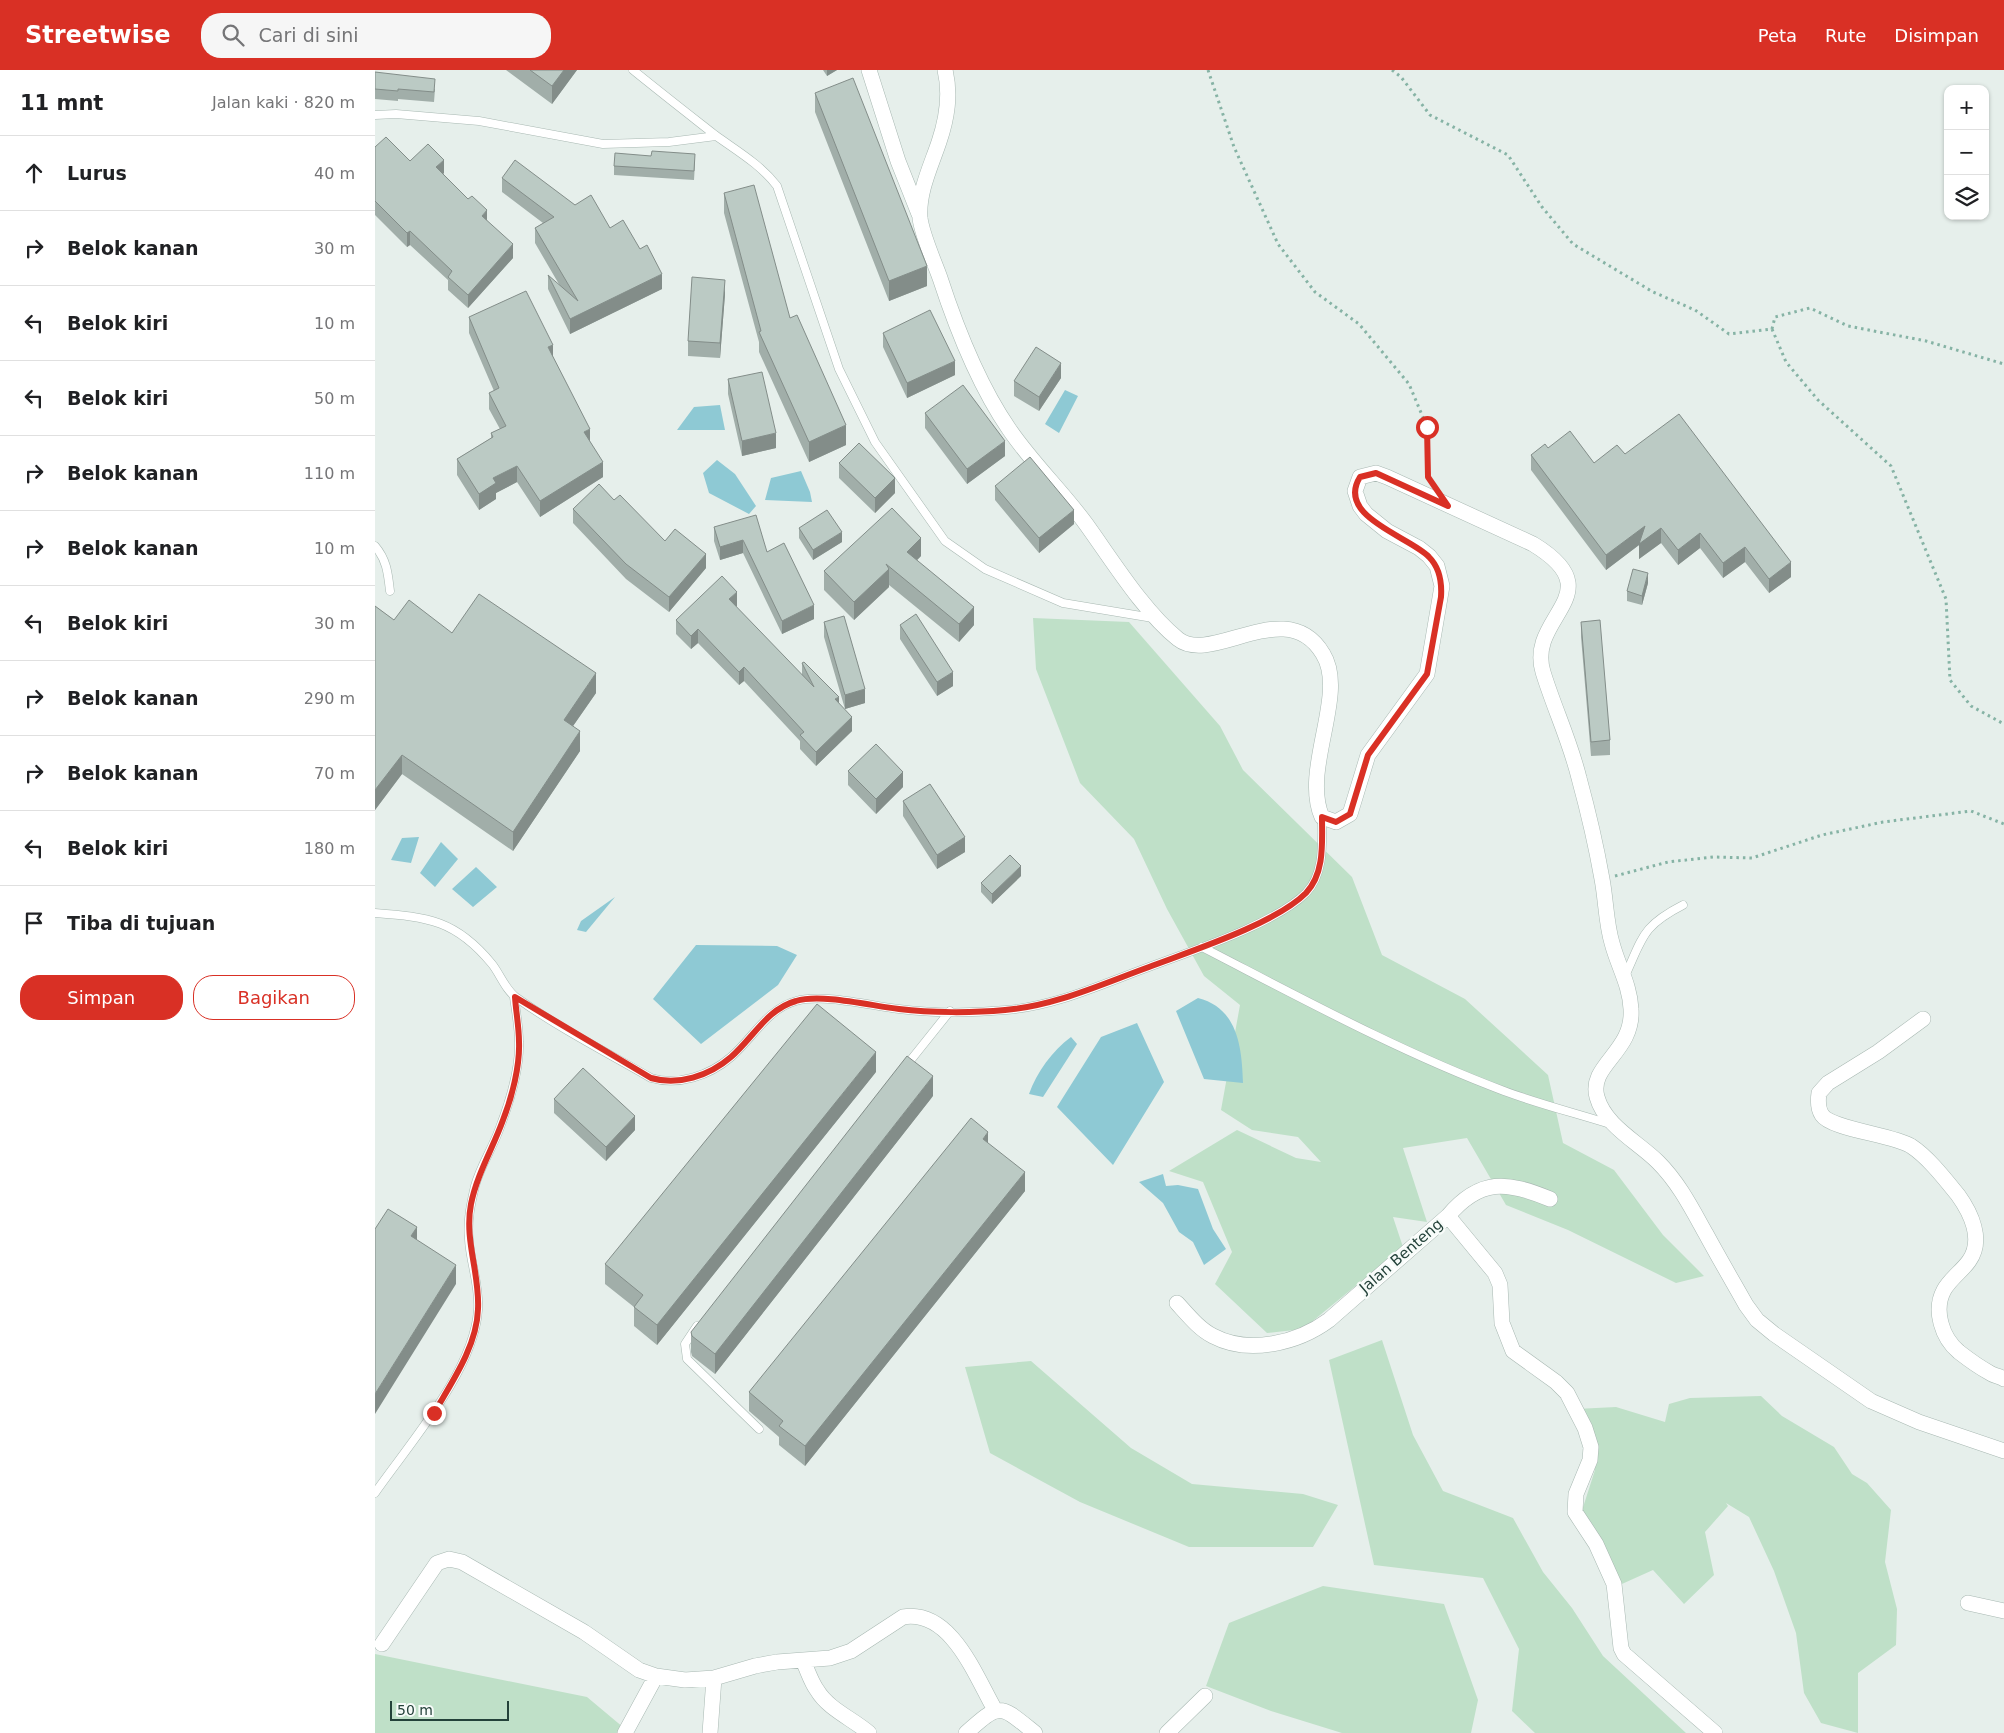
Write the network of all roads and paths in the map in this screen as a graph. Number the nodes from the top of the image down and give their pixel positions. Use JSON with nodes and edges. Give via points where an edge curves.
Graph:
{"nodes":[{"id":1,"x":633,"y":70,"type":"edge"},
{"id":2,"x":869,"y":70,"type":"edge"},
{"id":3,"x":945,"y":70,"type":"edge"},
{"id":4,"x":1209,"y":70,"type":"edge"},
{"id":5,"x":1392,"y":70,"type":"edge"},
{"id":6,"x":375,"y":115,"type":"edge"},
{"id":7,"x":717,"y":136,"type":"junction"},
{"id":8,"x":920,"y":218,"type":"junction"},
{"id":9,"x":1772,"y":329,"type":"junction"},
{"id":10,"x":2004,"y":364,"type":"edge"},
{"id":11,"x":1433,"y":484,"type":"dead end"},
{"id":12,"x":375,"y":546,"type":"edge"},
{"id":13,"x":390,"y":591,"type":"dead end"},
{"id":14,"x":1157,"y":618,"type":"junction"},
{"id":15,"x":2004,"y":724,"type":"edge"},
{"id":16,"x":1322,"y":817,"type":"junction"},
{"id":17,"x":2004,"y":824,"type":"edge"},
{"id":18,"x":1602,"y":879,"type":"junction"},
{"id":19,"x":1683,"y":905,"type":"dead end"},
{"id":20,"x":375,"y":913,"type":"edge"},
{"id":21,"x":1202,"y":947,"type":"junction"},
{"id":22,"x":1625,"y":977,"type":"junction"},
{"id":23,"x":515,"y":997,"type":"junction"},
{"id":24,"x":950,"y":1011,"type":"junction"},
{"id":25,"x":1923,"y":1019,"type":"dead end"},
{"id":26,"x":900,"y":1073,"type":"edge"},
{"id":27,"x":1616,"y":1126,"type":"junction"},
{"id":28,"x":1550,"y":1198,"type":"dead end"},
{"id":29,"x":1447,"y":1216,"type":"junction"},
{"id":30,"x":1177,"y":1302,"type":"dead end"},
{"id":31,"x":700,"y":1322,"type":"edge"},
{"id":32,"x":2004,"y":1379,"type":"edge"},
{"id":33,"x":759,"y":1429,"type":"dead end"},
{"id":34,"x":2004,"y":1451,"type":"edge"},
{"id":35,"x":375,"y":1493,"type":"edge"},
{"id":36,"x":1968,"y":1603,"type":"dead end"},
{"id":37,"x":2004,"y":1611,"type":"edge"},
{"id":38,"x":382,"y":1644,"type":"dead end"},
{"id":39,"x":803,"y":1661,"type":"junction"},
{"id":40,"x":656,"y":1676,"type":"junction"},
{"id":41,"x":714,"y":1678,"type":"junction"},
{"id":42,"x":1205,"y":1696,"type":"dead end"},
{"id":43,"x":995,"y":1710,"type":"junction"},
{"id":44,"x":625,"y":1733,"type":"edge"},
{"id":45,"x":710,"y":1733,"type":"edge"},
{"id":46,"x":869,"y":1733,"type":"edge"},
{"id":47,"x":966,"y":1733,"type":"edge"},
{"id":48,"x":1035,"y":1733,"type":"edge"},
{"id":49,"x":1167,"y":1733,"type":"edge"},
{"id":50,"x":1715,"y":1733,"type":"edge"}],
"edges":[{"from":1,"to":7,"type":"lane"},
{"from":2,"to":8,"type":"street"},
{"from":3,"to":8,"type":"street","via":[[949,88],[947,113],[922,196]]},
{"from":4,"to":11,"type":"path","via":[[1233,147],[1278,244],[1315,292],[1359,324],[1409,384],[1427,427],[1428,477]]},
{"from":5,"to":9,"type":"path","via":[[1430,115],[1508,155],[1542,207],[1573,244],[1645,287],[1695,310],[1729,334]]},
{"from":6,"to":7,"type":"lane","via":[[470,120],[603,144],[669,142]]},
{"from":7,"to":14,"type":"lane","via":[[754,162],[777,186],[843,377],[875,442],[945,541],[985,569],[1063,603]]},
{"from":8,"to":14,"type":"street","via":[[943,286],[987,395],[1010,431],[1079,514]]},
{"from":9,"to":10,"type":"path","via":[[1775,317],[1810,308],[1848,326],[1926,340]]},
{"from":9,"to":15,"type":"path","via":[[1786,362],[1818,400],[1891,466],[1946,599],[1950,680],[1971,706]]},
{"from":12,"to":13,"type":"lane","via":[[388,569]]},
{"from":14,"to":16,"type":"street","via":[[1179,640],[1190,644],[1279,630],[1302,634],[1319,648],[1326,660],[1329,678],[1327,713],[1316,778],[1317,803]]},
{"from":16,"to":18,"type":"street","via":[[1336,822],[1350,814],[1368,755],[1422,684],[1430,662],[1441,597],[1440,576],[1429,556],[1387,531],[1360,506],[1356,483],[1364,474],[1376,473],[1533,544],[1553,557],[1567,577],[1568,592],[1563,607],[1544,637],[1540,653],[1569,741]]},
{"from":16,"to":21,"type":"lane","via":[[1320,867],[1306,893],[1279,912]]},
{"from":17,"to":18,"type":"path","via":[[1971,811],[1883,822],[1822,835],[1752,858],[1713,857],[1668,862]]},
{"from":18,"to":22,"type":"street","via":[[1612,943]]},
{"from":19,"to":22,"type":"lane","via":[[1650,926]]},
{"from":20,"to":23,"type":"lane","via":[[421,917],[443,924],[477,949]]},
{"from":21,"to":24,"type":"lane","via":[[1051,1003],[1005,1010]]},
{"from":21,"to":27,"type":"lane","via":[[1303,1000],[1463,1074],[1506,1092]]},
{"from":22,"to":27,"type":"street","via":[[1630,995],[1631,1024],[1623,1046],[1601,1069],[1596,1090],[1603,1111]]},
{"from":23,"to":24,"type":"lane","via":[[651,1078],[666,1082],[691,1079],[717,1067],[782,1006],[798,1000]]},
{"from":23,"to":35,"type":"lane","via":[[519,1044],[515,1077],[491,1152],[477,1177],[471,1207],[469,1238],[478,1310],[474,1330],[461,1365],[434,1413]]},
{"from":24,"to":26,"type":"lane"},
{"from":25,"to":32,"type":"street","via":[[1828,1083],[1819,1093],[1819,1109],[1822,1116],[1838,1124],[1909,1145],[1958,1196],[1973,1220],[1975,1239],[1970,1260],[1944,1289],[1940,1308],[1943,1332],[1957,1350]]},
{"from":27,"to":34,"type":"street","via":[[1672,1177],[1757,1320],[1851,1389],[1883,1408]]},
{"from":28,"to":29,"type":"street","via":[[1507,1185],[1486,1187],[1473,1193]]},
{"from":29,"to":30,"type":"street","name":"Jalan Benteng","via":[[1329,1320],[1295,1339],[1237,1345],[1213,1336],[1195,1323]]},
{"from":29,"to":50,"type":"street","name":"Jalan Benteng","via":[[1495,1273],[1500,1285],[1502,1323],[1513,1351],[1567,1393],[1585,1428],[1591,1446],[1590,1460],[1576,1494],[1575,1512],[1596,1544],[1614,1584],[1624,1654]]},
{"from":31,"to":33,"type":"lane","via":[[687,1338],[684,1349],[687,1359]]},
{"from":36,"to":37,"type":"street"},
{"from":38,"to":40,"type":"street","via":[[437,1563],[449,1559],[462,1562],[584,1632],[639,1670]]},
{"from":39,"to":41,"type":"street","via":[[755,1666]]},
{"from":39,"to":43,"type":"street","via":[[830,1658],[851,1651],[895,1620],[920,1617],[951,1635]]},
{"from":39,"to":46,"type":"street","via":[[826,1702]]},
{"from":40,"to":41,"type":"street","via":[[685,1680]]},
{"from":40,"to":44,"type":"street"},
{"from":41,"to":45,"type":"street"},
{"from":42,"to":49,"type":"street"},
{"from":43,"to":47,"type":"street"},
{"from":43,"to":48,"type":"street","via":[[1008,1712]]}]}
